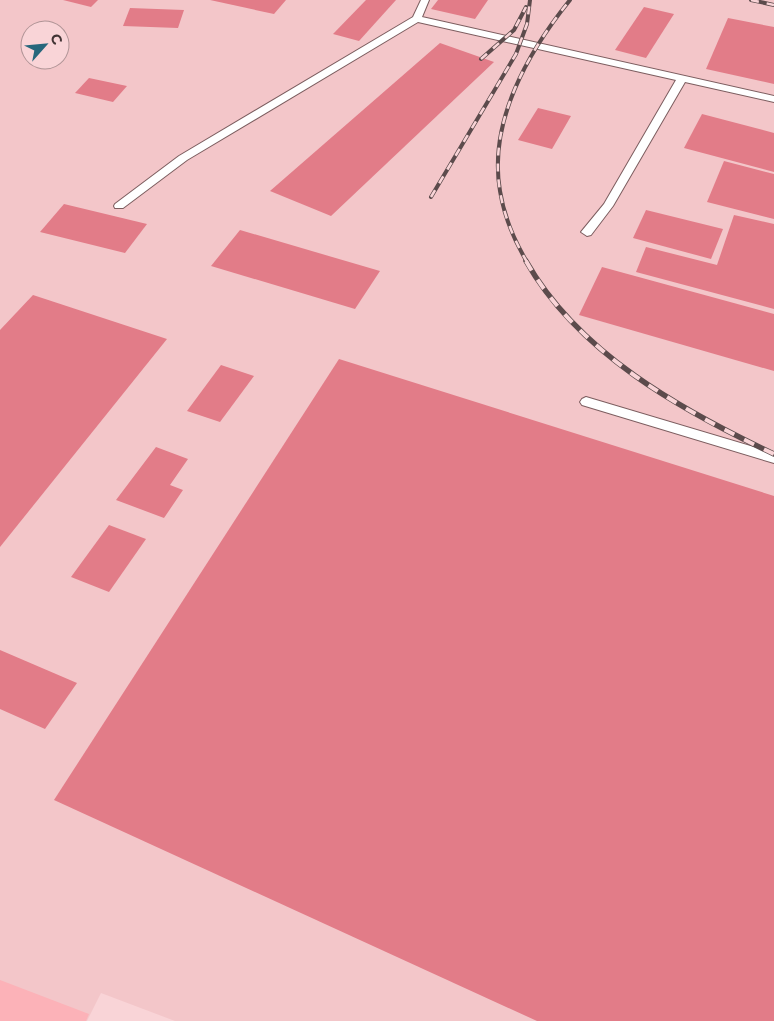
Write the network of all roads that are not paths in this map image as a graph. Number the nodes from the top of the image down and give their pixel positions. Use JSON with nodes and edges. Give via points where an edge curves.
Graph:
{"nodes":[{"id":1,"x":425,"y":0,"type":"edge"},
{"id":2,"x":417,"y":19,"type":"junction"},
{"id":3,"x":682,"y":78,"type":"junction"},
{"id":4,"x":774,"y":99,"type":"edge"},
{"id":5,"x":120,"y":206,"type":"dead end"},
{"id":6,"x":587,"y":232,"type":"dead end"},
{"id":7,"x":586,"y":402,"type":"dead end"},
{"id":8,"x":774,"y":458,"type":"edge"}],
"edges":[{"from":1,"to":2,"type":"lane"},
{"from":2,"to":3,"type":"lane"},
{"from":2,"to":5,"type":"lane","via":[[183,158]]},
{"from":3,"to":4,"type":"lane"},
{"from":3,"to":6,"type":"lane","via":[[608,206]]},
{"from":7,"to":8,"type":"lane"}]}
